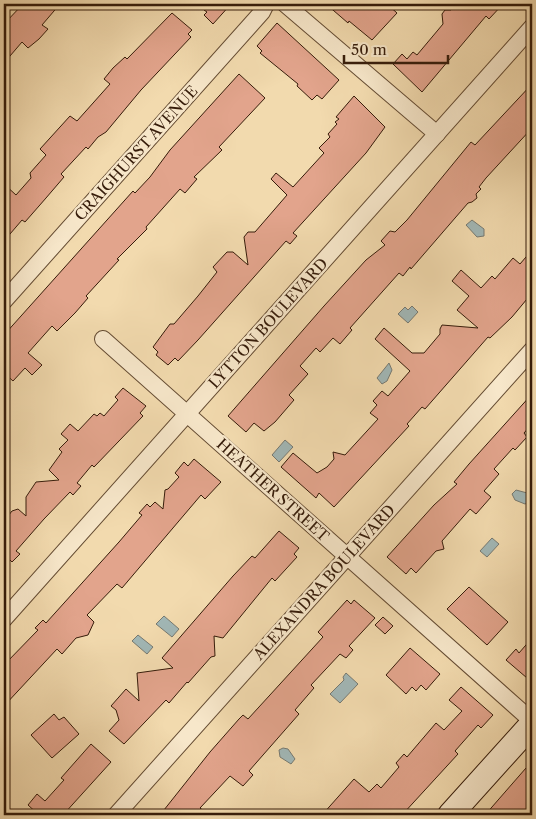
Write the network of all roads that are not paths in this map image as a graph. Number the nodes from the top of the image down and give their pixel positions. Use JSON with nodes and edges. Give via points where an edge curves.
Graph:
{"nodes":[{"id":1,"x":266,"y":4,"type":"edge"},
{"id":2,"x":285,"y":4,"type":"edge"},
{"id":3,"x":532,"y":27,"type":"edge"},
{"id":4,"x":438,"y":134,"type":"junction"},
{"id":5,"x":4,"y":301,"type":"edge"},
{"id":6,"x":104,"y":339,"type":"dead end"},
{"id":7,"x":532,"y":350,"type":"edge"},
{"id":8,"x":188,"y":414,"type":"junction"},
{"id":9,"x":347,"y":557,"type":"junction"},
{"id":10,"x":4,"y":619,"type":"edge"},
{"id":11,"x":532,"y":723,"type":"edge"},
{"id":12,"x":116,"y":815,"type":"edge"},
{"id":13,"x":450,"y":815,"type":"edge"}],
"edges":[{"from":1,"to":5,"type":"street","name":"CRAIGHURST AVENUE"},
{"from":2,"to":4,"type":"street"},
{"from":3,"to":4,"type":"street","name":"LYTTON BOULEVARD"},
{"from":4,"to":8,"type":"street","name":"LYTTON BOULEVARD"},
{"from":6,"to":8,"type":"street","name":"HEATHER STREET"},
{"from":7,"to":9,"type":"street","name":"ALEXANDRA BOULEVARD"},
{"from":8,"to":9,"type":"street","name":"HEATHER STREET"},
{"from":8,"to":10,"type":"street","name":"LYTTON BOULEVARD"},
{"from":9,"to":11,"type":"street","name":"HEATHER STREET"},
{"from":9,"to":12,"type":"street","name":"ALEXANDRA BOULEVARD"},
{"from":11,"to":13,"type":"street"}]}
